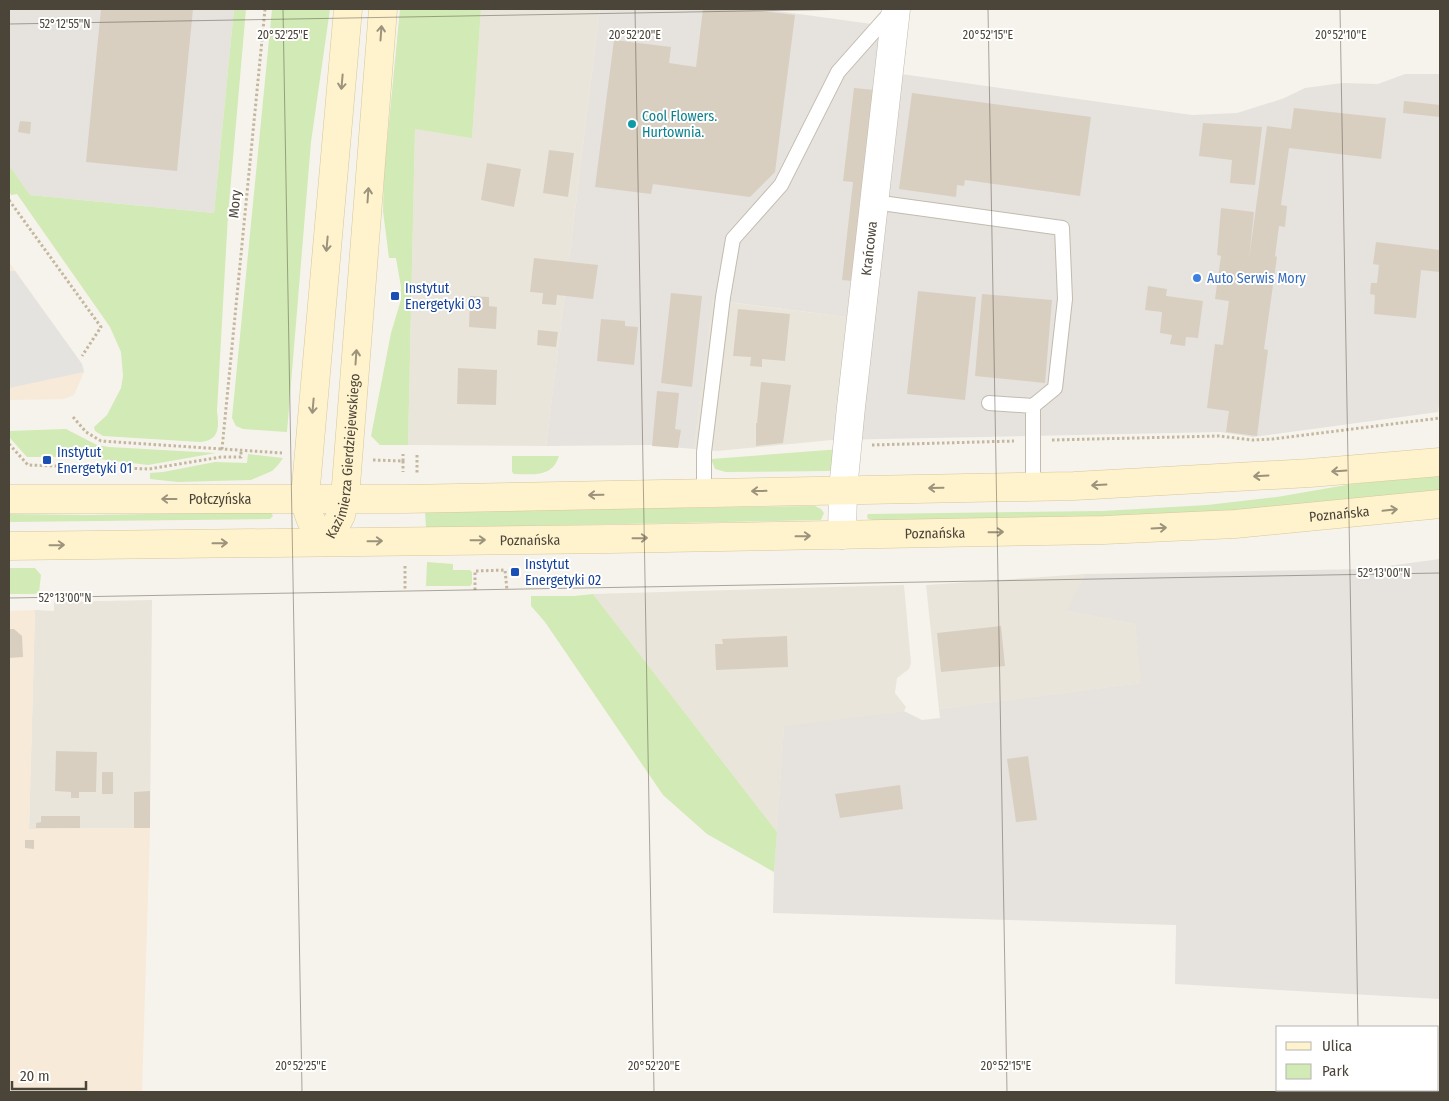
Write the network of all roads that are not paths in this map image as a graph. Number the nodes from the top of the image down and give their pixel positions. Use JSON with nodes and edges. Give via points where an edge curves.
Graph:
{"nodes":[{"id":1,"x":348,"y":9,"type":"edge"},
{"id":2,"x":383,"y":9,"type":"edge"},
{"id":3,"x":895,"y":9,"type":"edge"},
{"id":4,"x":874,"y":202,"type":"junction"},
{"id":5,"x":989,"y":402,"type":"dead end"},
{"id":6,"x":1033,"y":406,"type":"junction"},
{"id":7,"x":1440,"y":462,"type":"edge"},
{"id":8,"x":1033,"y":487,"type":"junction"},
{"id":9,"x":843,"y":490,"type":"junction"},
{"id":10,"x":704,"y":493,"type":"junction"},
{"id":11,"x":305,"y":498,"type":"junction"},
{"id":12,"x":345,"y":498,"type":"junction"},
{"id":13,"x":9,"y":499,"type":"edge"},
{"id":14,"x":1440,"y":504,"type":"edge"},
{"id":15,"x":842,"y":535,"type":"junction"},
{"id":16,"x":327,"y":542,"type":"junction"},
{"id":17,"x":9,"y":546,"type":"edge"}],
"edges":[{"from":1,"to":11,"type":"main road","name":"Kazimierza Gierdziejewskiego","one_way":true},
{"from":12,"to":2,"type":"main road","name":"Kazimierza Gierdziejewskiego","one_way":true},
{"from":3,"to":4,"type":"street","name":"Krańcowa"},
{"from":3,"to":10,"type":"lane","via":[[838,72],[781,185],[733,239],[704,452]]},
{"from":4,"to":6,"type":"lane","via":[[1062,228],[1065,299],[1055,388]]},
{"from":4,"to":9,"type":"street","name":"Krańcowa"},
{"from":5,"to":6,"type":"lane"},
{"from":6,"to":8,"type":"lane"},
{"from":7,"to":8,"type":"main road","one_way":true,"via":[[1310,473]]},
{"from":8,"to":9,"type":"main road","one_way":true},
{"from":9,"to":10,"type":"main road","one_way":true},
{"from":9,"to":15,"type":"street","name":"Krańcowa"},
{"from":10,"to":12,"type":"main road","name":"Połczyńska","one_way":true,"via":[[425,490]]},
{"from":11,"to":12,"type":"main road","name":"Połczyńska"},
{"from":11,"to":13,"type":"main road","name":"Połczyńska","one_way":true},
{"from":11,"to":16,"type":"main road","name":"Kazimierza Gierdziejewskiego","via":[[308,514]]},
{"from":12,"to":16,"type":"main road","name":"Kazimierza Gierdziejewskiego","via":[[342,515]]},
{"from":15,"to":14,"type":"main road","name":"Poznańska","one_way":true,"via":[[1225,525]]},
{"from":16,"to":15,"type":"main road","name":"Poznańska","one_way":true},
{"from":17,"to":16,"type":"main road","one_way":true}]}
